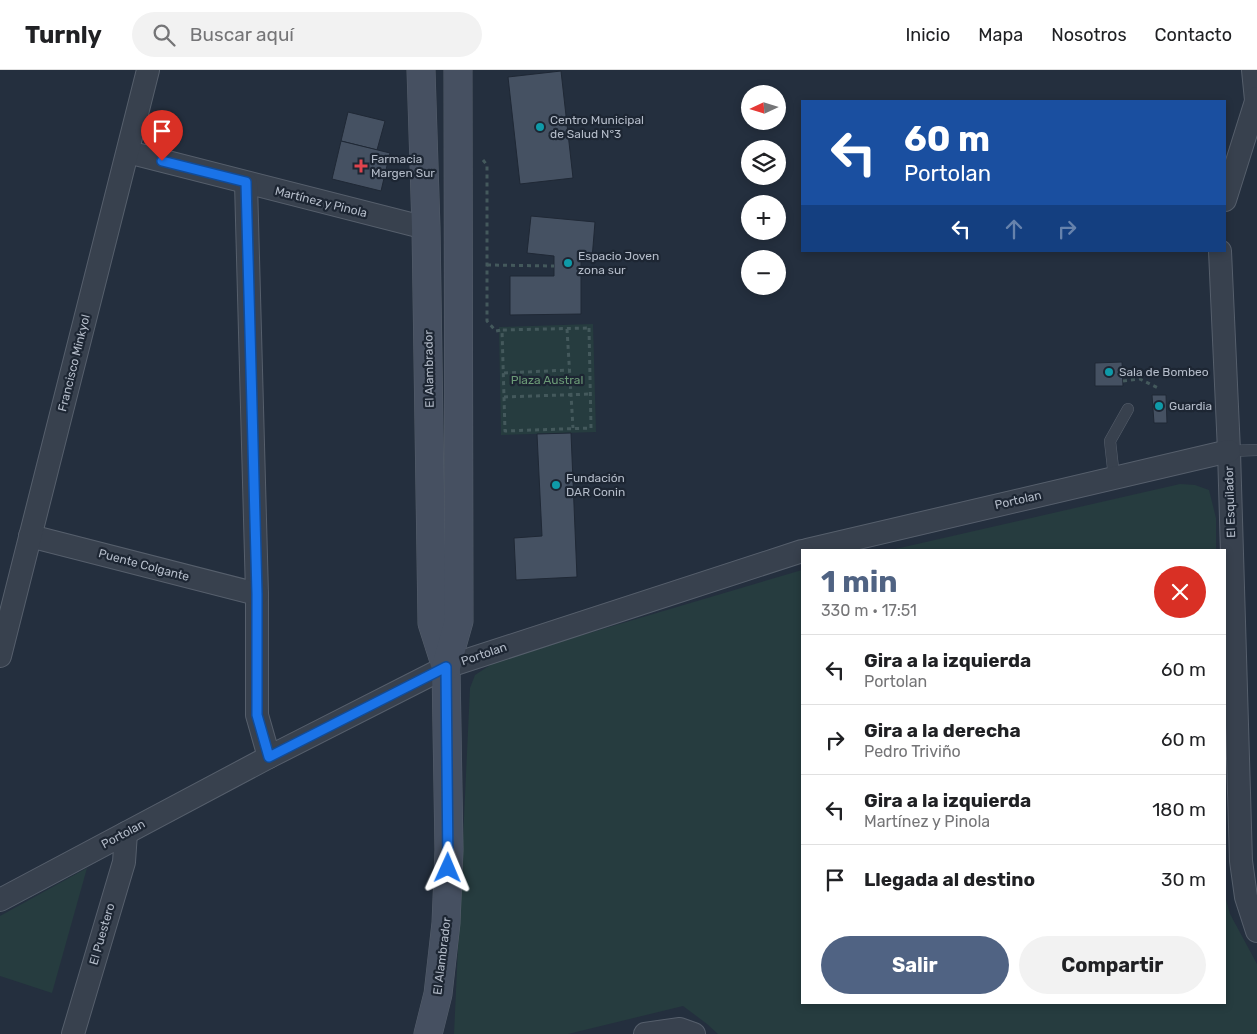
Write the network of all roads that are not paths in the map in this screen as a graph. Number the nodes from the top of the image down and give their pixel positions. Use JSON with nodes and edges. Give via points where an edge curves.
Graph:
{"nodes":[{"id":1,"x":148,"y":70,"type":"edge"},
{"id":2,"x":421,"y":70,"type":"edge"},
{"id":3,"x":458,"y":70,"type":"edge"},
{"id":4,"x":1253,"y":70,"type":"edge"},
{"id":5,"x":1256,"y":99,"type":"edge"},
{"id":6,"x":128,"y":152,"type":"junction"},
{"id":7,"x":246,"y":182,"type":"junction"},
{"id":8,"x":1226,"y":197,"type":"edge"},
{"id":9,"x":426,"y":228,"type":"junction"},
{"id":10,"x":1220,"y":252,"type":"edge"},
{"id":11,"x":1128,"y":409,"type":"dead end"},
{"id":12,"x":1257,"y":450,"type":"edge"},
{"id":13,"x":1229,"y":451,"type":"junction"},
{"id":14,"x":1114,"y":477,"type":"junction"},
{"id":15,"x":30,"y":536,"type":"junction"},
{"id":16,"x":811,"y":549,"type":"edge"},
{"id":17,"x":801,"y":551,"type":"edge"},
{"id":18,"x":257,"y":594,"type":"junction"},
{"id":19,"x":0,"y":656,"type":"edge"},
{"id":20,"x":446,"y":667,"type":"junction"},
{"id":21,"x":269,"y":757,"type":"junction"},
{"id":22,"x":126,"y":833,"type":"junction"},
{"id":23,"x":0,"y":900,"type":"edge"},
{"id":24,"x":1257,"y":931,"type":"edge"},
{"id":25,"x":73,"y":1034,"type":"edge"},
{"id":26,"x":428,"y":1034,"type":"edge"},
{"id":27,"x":645,"y":1034,"type":"edge"},
{"id":28,"x":694,"y":1034,"type":"edge"}],
"edges":[{"from":1,"to":6,"type":"street","name":"Francisco Minkyol"},
{"from":2,"to":9,"type":"main road","name":"El Alambrador"},
{"from":3,"to":20,"type":"main road","name":"El Alambrador","via":[[459,622]]},
{"from":4,"to":5,"type":"street"},
{"from":5,"to":8,"type":"street"},
{"from":6,"to":7,"type":"street","name":"Martínez y Pinola"},
{"from":6,"to":15,"type":"street","name":"Francisco Minkyol"},
{"from":7,"to":9,"type":"street","name":"Martínez y Pinola"},
{"from":7,"to":18,"type":"street"},
{"from":9,"to":20,"type":"main road","name":"El Alambrador","via":[[432,623]]},
{"from":10,"to":13,"type":"street","name":"El Esquilador"},
{"from":11,"to":14,"type":"lane","via":[[1110,441]]},
{"from":12,"to":13,"type":"lane"},
{"from":13,"to":14,"type":"street","name":"Portolan"},
{"from":13,"to":24,"type":"street","name":"El Esquilador","via":[[1240,861],[1246,897]]},
{"from":14,"to":16,"type":"street","name":"Portolan"},
{"from":15,"to":18,"type":"street","name":"Puente Colgante"},
{"from":15,"to":19,"type":"street","name":"Francisco Minkyol"},
{"from":17,"to":20,"type":"street","name":"Portolan"},
{"from":18,"to":21,"type":"street","via":[[257,715]]},
{"from":20,"to":21,"type":"street","name":"Portolan"},
{"from":20,"to":26,"type":"main road","name":"El Alambrador","via":[[448,896],[438,994]]},
{"from":21,"to":22,"type":"street","name":"Portolan"},
{"from":22,"to":23,"type":"street","name":"Portolan"},
{"from":22,"to":25,"type":"street","name":"El Puestero","via":[[124,862]]},
{"from":27,"to":28,"type":"street","via":[[680,1029]]}]}
